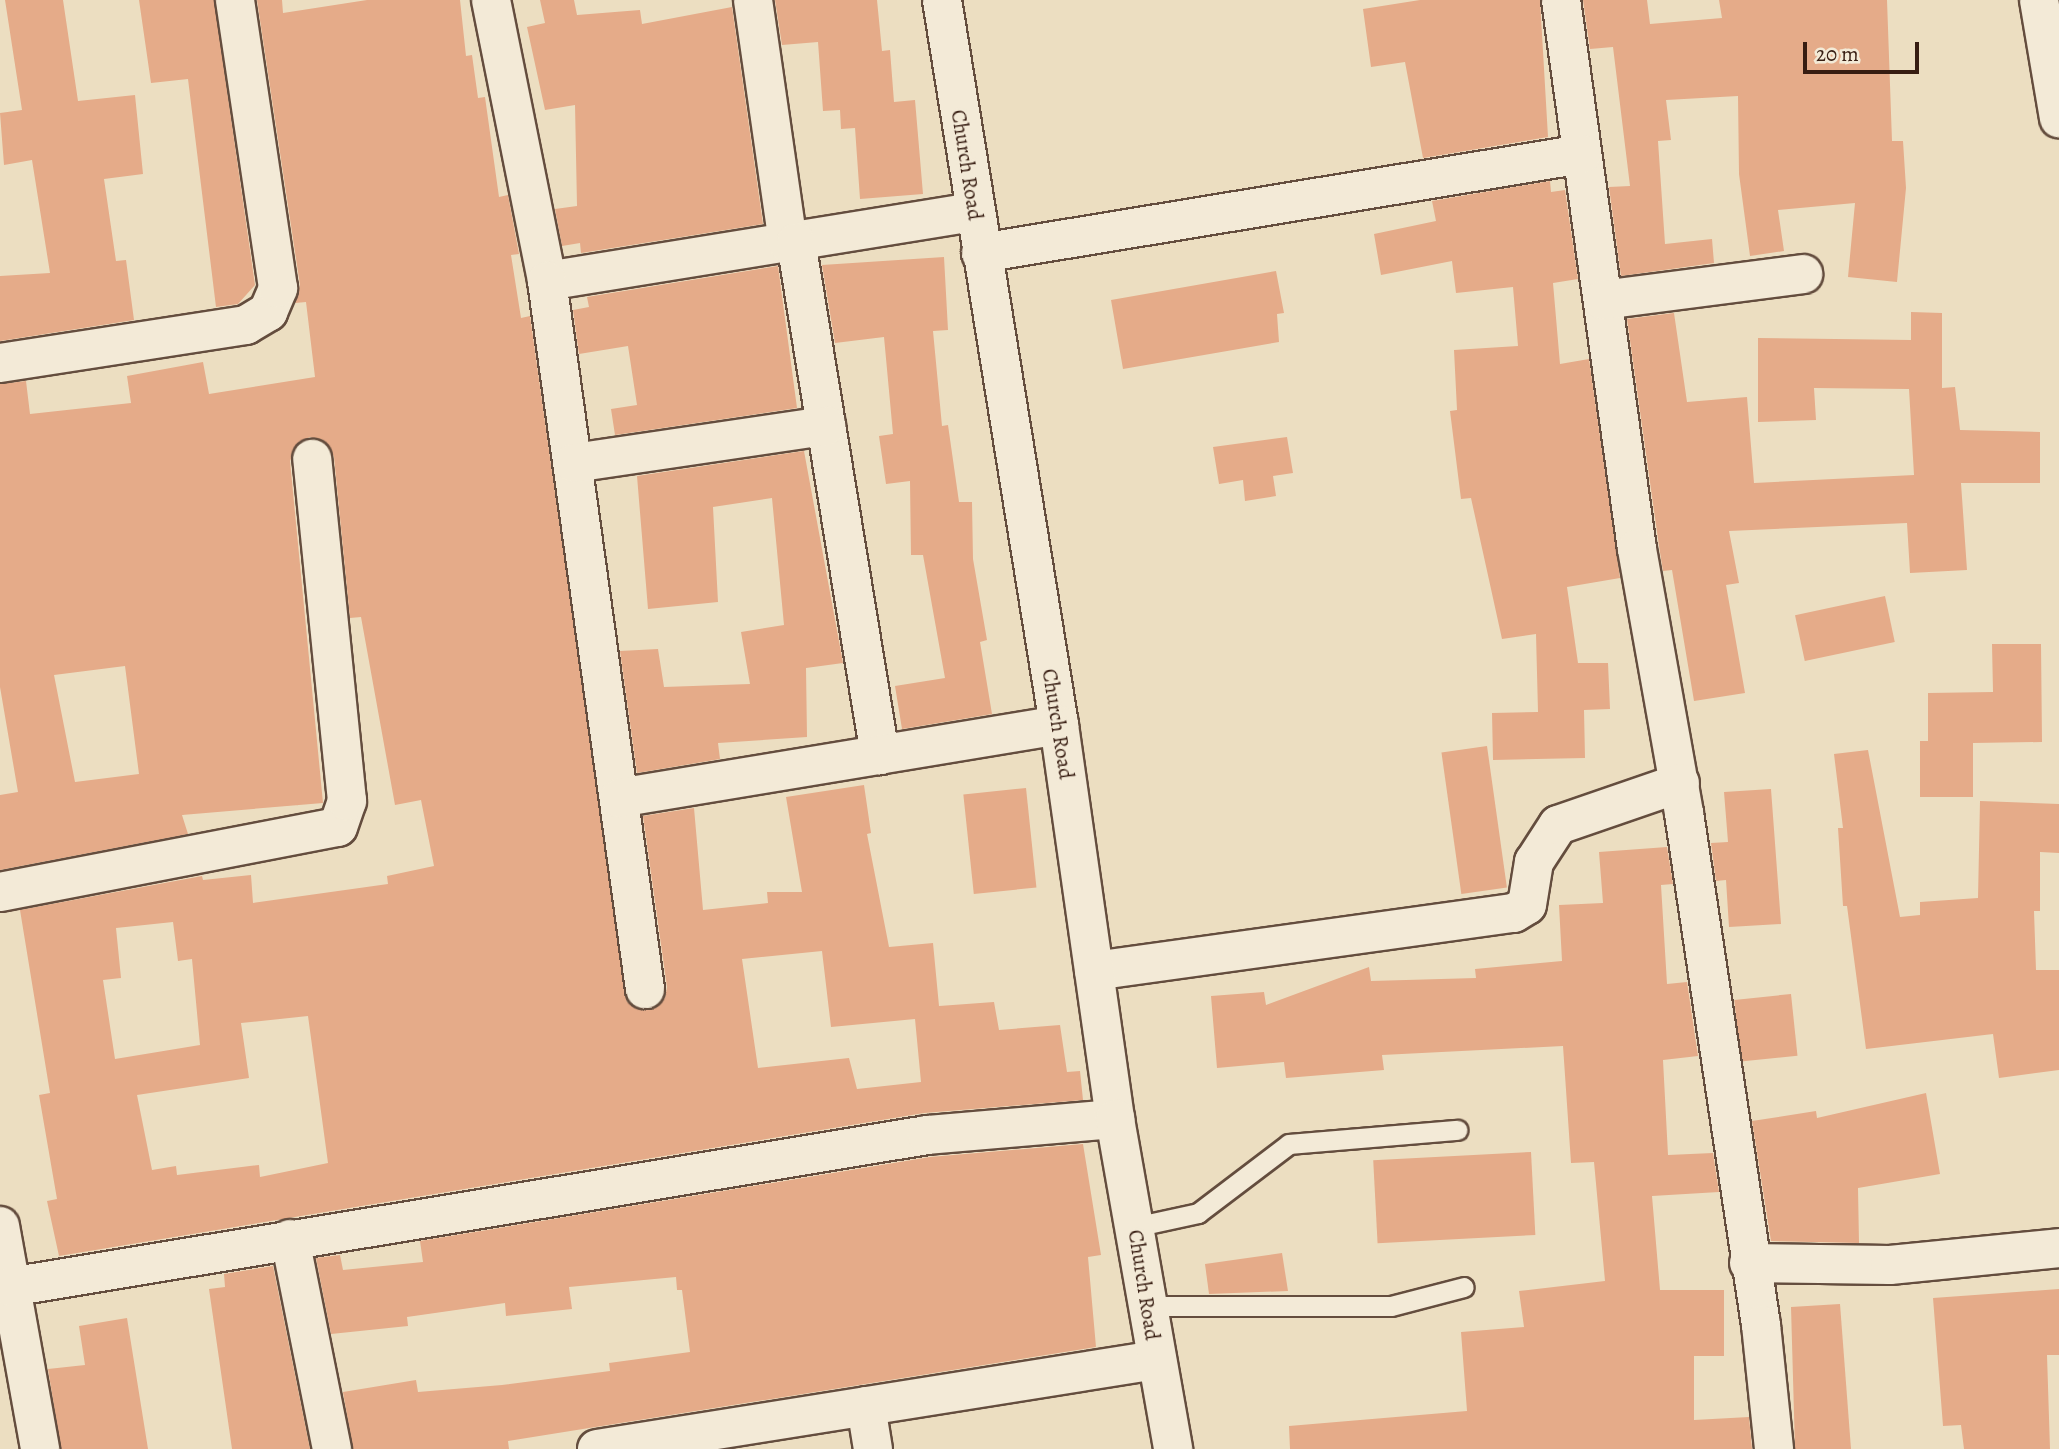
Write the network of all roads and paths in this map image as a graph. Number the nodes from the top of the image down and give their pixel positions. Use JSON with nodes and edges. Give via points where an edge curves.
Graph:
{"nodes":[{"id":1,"x":235,"y":0,"type":"edge"},
{"id":2,"x":491,"y":0,"type":"edge"},
{"id":3,"x":752,"y":0,"type":"edge"},
{"id":4,"x":942,"y":0,"type":"edge"},
{"id":5,"x":1561,"y":0,"type":"edge"},
{"id":6,"x":2039,"y":0,"type":"edge"},
{"id":7,"x":2059,"y":118,"type":"edge"},
{"id":8,"x":1582,"y":154,"type":"junction"},
{"id":9,"x":974,"y":212,"type":"junction"},
{"id":10,"x":792,"y":242,"type":"junction"},
{"id":11,"x":981,"y":253,"type":"junction"},
{"id":12,"x":1803,"y":274,"type":"dead end"},
{"id":13,"x":547,"y":281,"type":"junction"},
{"id":14,"x":1603,"y":300,"type":"junction"},
{"id":15,"x":0,"y":363,"type":"edge"},
{"id":16,"x":826,"y":426,"type":"junction"},
{"id":17,"x":312,"y":459,"type":"dead end"},
{"id":18,"x":574,"y":463,"type":"junction"},
{"id":19,"x":1059,"y":725,"type":"junction"},
{"id":20,"x":880,"y":755,"type":"junction"},
{"id":21,"x":1679,"y":783,"type":"junction"},
{"id":22,"x":619,"y":798,"type":"junction"},
{"id":23,"x":0,"y":892,"type":"edge"},
{"id":24,"x":1094,"y":971,"type":"junction"},
{"id":25,"x":645,"y":989,"type":"dead end"},
{"id":26,"x":1115,"y":1119,"type":"junction"},
{"id":27,"x":1457,"y":1130,"type":"dead end"},
{"id":28,"x":0,"y":1226,"type":"edge"},
{"id":29,"x":1134,"y":1227,"type":"junction"},
{"id":30,"x":290,"y":1239,"type":"junction"},
{"id":31,"x":2059,"y":1248,"type":"edge"},
{"id":32,"x":1749,"y":1263,"type":"junction"},
{"id":33,"x":10,"y":1287,"type":"junction"},
{"id":34,"x":1464,"y":1287,"type":"dead end"},
{"id":35,"x":1147,"y":1306,"type":"junction"},
{"id":36,"x":1156,"y":1360,"type":"junction"},
{"id":37,"x":866,"y":1406,"type":"junction"},
{"id":38,"x":40,"y":1449,"type":"edge"},
{"id":39,"x":332,"y":1449,"type":"edge"},
{"id":40,"x":597,"y":1449,"type":"edge"},
{"id":41,"x":873,"y":1449,"type":"edge"},
{"id":42,"x":1172,"y":1449,"type":"edge"},
{"id":43,"x":1774,"y":1449,"type":"edge"}],
"edges":[{"from":1,"to":15,"type":"street","via":[[278,288],[268,312],[246,325]]},
{"from":2,"to":13,"type":"street"},
{"from":3,"to":10,"type":"street"},
{"from":4,"to":9,"type":"street","name":"Church Road"},
{"from":5,"to":8,"type":"street"},
{"from":6,"to":7,"type":"street"},
{"from":8,"to":11,"type":"street"},
{"from":8,"to":14,"type":"street"},
{"from":9,"to":10,"type":"street"},
{"from":9,"to":11,"type":"street","name":"Church Road"},
{"from":10,"to":13,"type":"street"},
{"from":10,"to":16,"type":"street"},
{"from":11,"to":19,"type":"street","name":"Church Road"},
{"from":12,"to":14,"type":"street"},
{"from":13,"to":18,"type":"street"},
{"from":14,"to":21,"type":"street","via":[[1637,549]]},
{"from":16,"to":18,"type":"street"},
{"from":16,"to":20,"type":"street"},
{"from":17,"to":23,"type":"street","via":[[347,800],[338,827]]},
{"from":18,"to":22,"type":"street"},
{"from":19,"to":20,"type":"street"},
{"from":19,"to":24,"type":"street","name":"Church Road"},
{"from":20,"to":22,"type":"street"},
{"from":21,"to":24,"type":"street","via":[[1558,825],[1534,862],[1527,905],[1514,913]]},
{"from":21,"to":32,"type":"street"},
{"from":22,"to":25,"type":"street"},
{"from":24,"to":26,"type":"street","name":"Church Road"},
{"from":26,"to":29,"type":"street","name":"Church Road"},
{"from":26,"to":30,"type":"street","via":[[927,1135]]},
{"from":27,"to":29,"type":"lane","via":[[1289,1144],[1198,1213]]},
{"from":28,"to":33,"type":"street"},
{"from":29,"to":35,"type":"street","name":"Church Road"},
{"from":30,"to":33,"type":"street"},
{"from":30,"to":39,"type":"street"},
{"from":31,"to":32,"type":"street","via":[[1890,1265]]},
{"from":32,"to":43,"type":"street"},
{"from":33,"to":38,"type":"street"},
{"from":34,"to":35,"type":"lane","via":[[1391,1306]]},
{"from":35,"to":36,"type":"street","name":"Church Road"},
{"from":36,"to":37,"type":"street"},
{"from":36,"to":42,"type":"street","name":"Church Road"},
{"from":37,"to":40,"type":"street"},
{"from":37,"to":41,"type":"street"}]}
